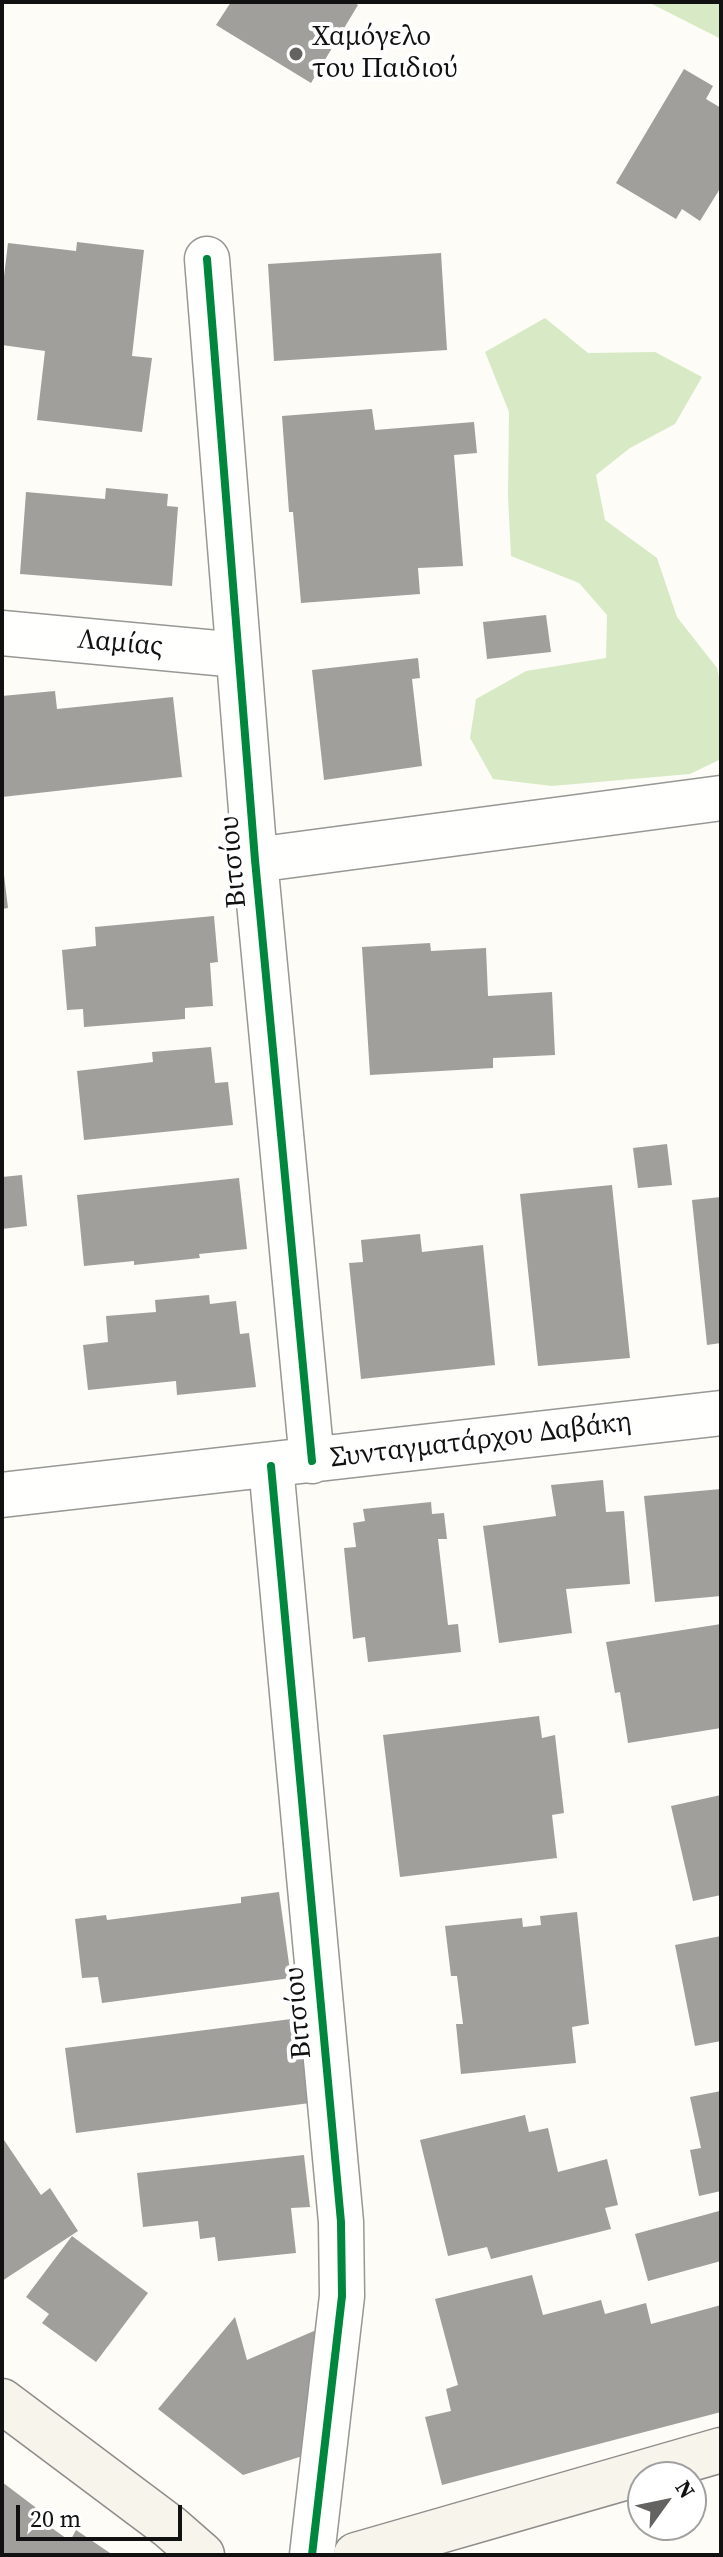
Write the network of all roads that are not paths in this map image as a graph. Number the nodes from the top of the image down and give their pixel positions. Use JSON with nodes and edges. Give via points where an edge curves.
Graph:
{"nodes":[{"id":1,"x":207,"y":259,"type":"dead end"},
{"id":2,"x":2,"y":633,"type":"edge"},
{"id":3,"x":238,"y":655,"type":"junction"},
{"id":4,"x":721,"y":798,"type":"edge"},
{"id":5,"x":255,"y":860,"type":"junction"},
{"id":6,"x":721,"y":1413,"type":"edge"},
{"id":7,"x":292,"y":1463,"type":"junction"},
{"id":8,"x":2,"y":1495,"type":"edge"},
{"id":9,"x":2,"y":2401,"type":"edge"},
{"id":10,"x":721,"y":2450,"type":"edge"},
{"id":11,"x":374,"y":2552,"type":"edge"},
{"id":12,"x":202,"y":2555,"type":"edge"},
{"id":13,"x":312,"y":2555,"type":"edge"}],
"edges":[{"from":1,"to":3,"type":"street","name":"Βιτσίου"},
{"from":2,"to":3,"type":"street","name":"Λαμίας"},
{"from":3,"to":5,"type":"street","name":"Βιτσίου"},
{"from":4,"to":5,"type":"street"},
{"from":5,"to":7,"type":"street","name":"Βιτσίου"},
{"from":6,"to":7,"type":"street","name":"Συνταγματάρχου Δαβάκη"},
{"from":7,"to":8,"type":"street","name":"Συνταγματάρχου Δαβάκη"},
{"from":7,"to":13,"type":"street","name":"Βιτσίου","via":[[341,2222],[342,2296]]},
{"from":9,"to":12,"type":"main road"},
{"from":10,"to":11,"type":"main road"}]}
